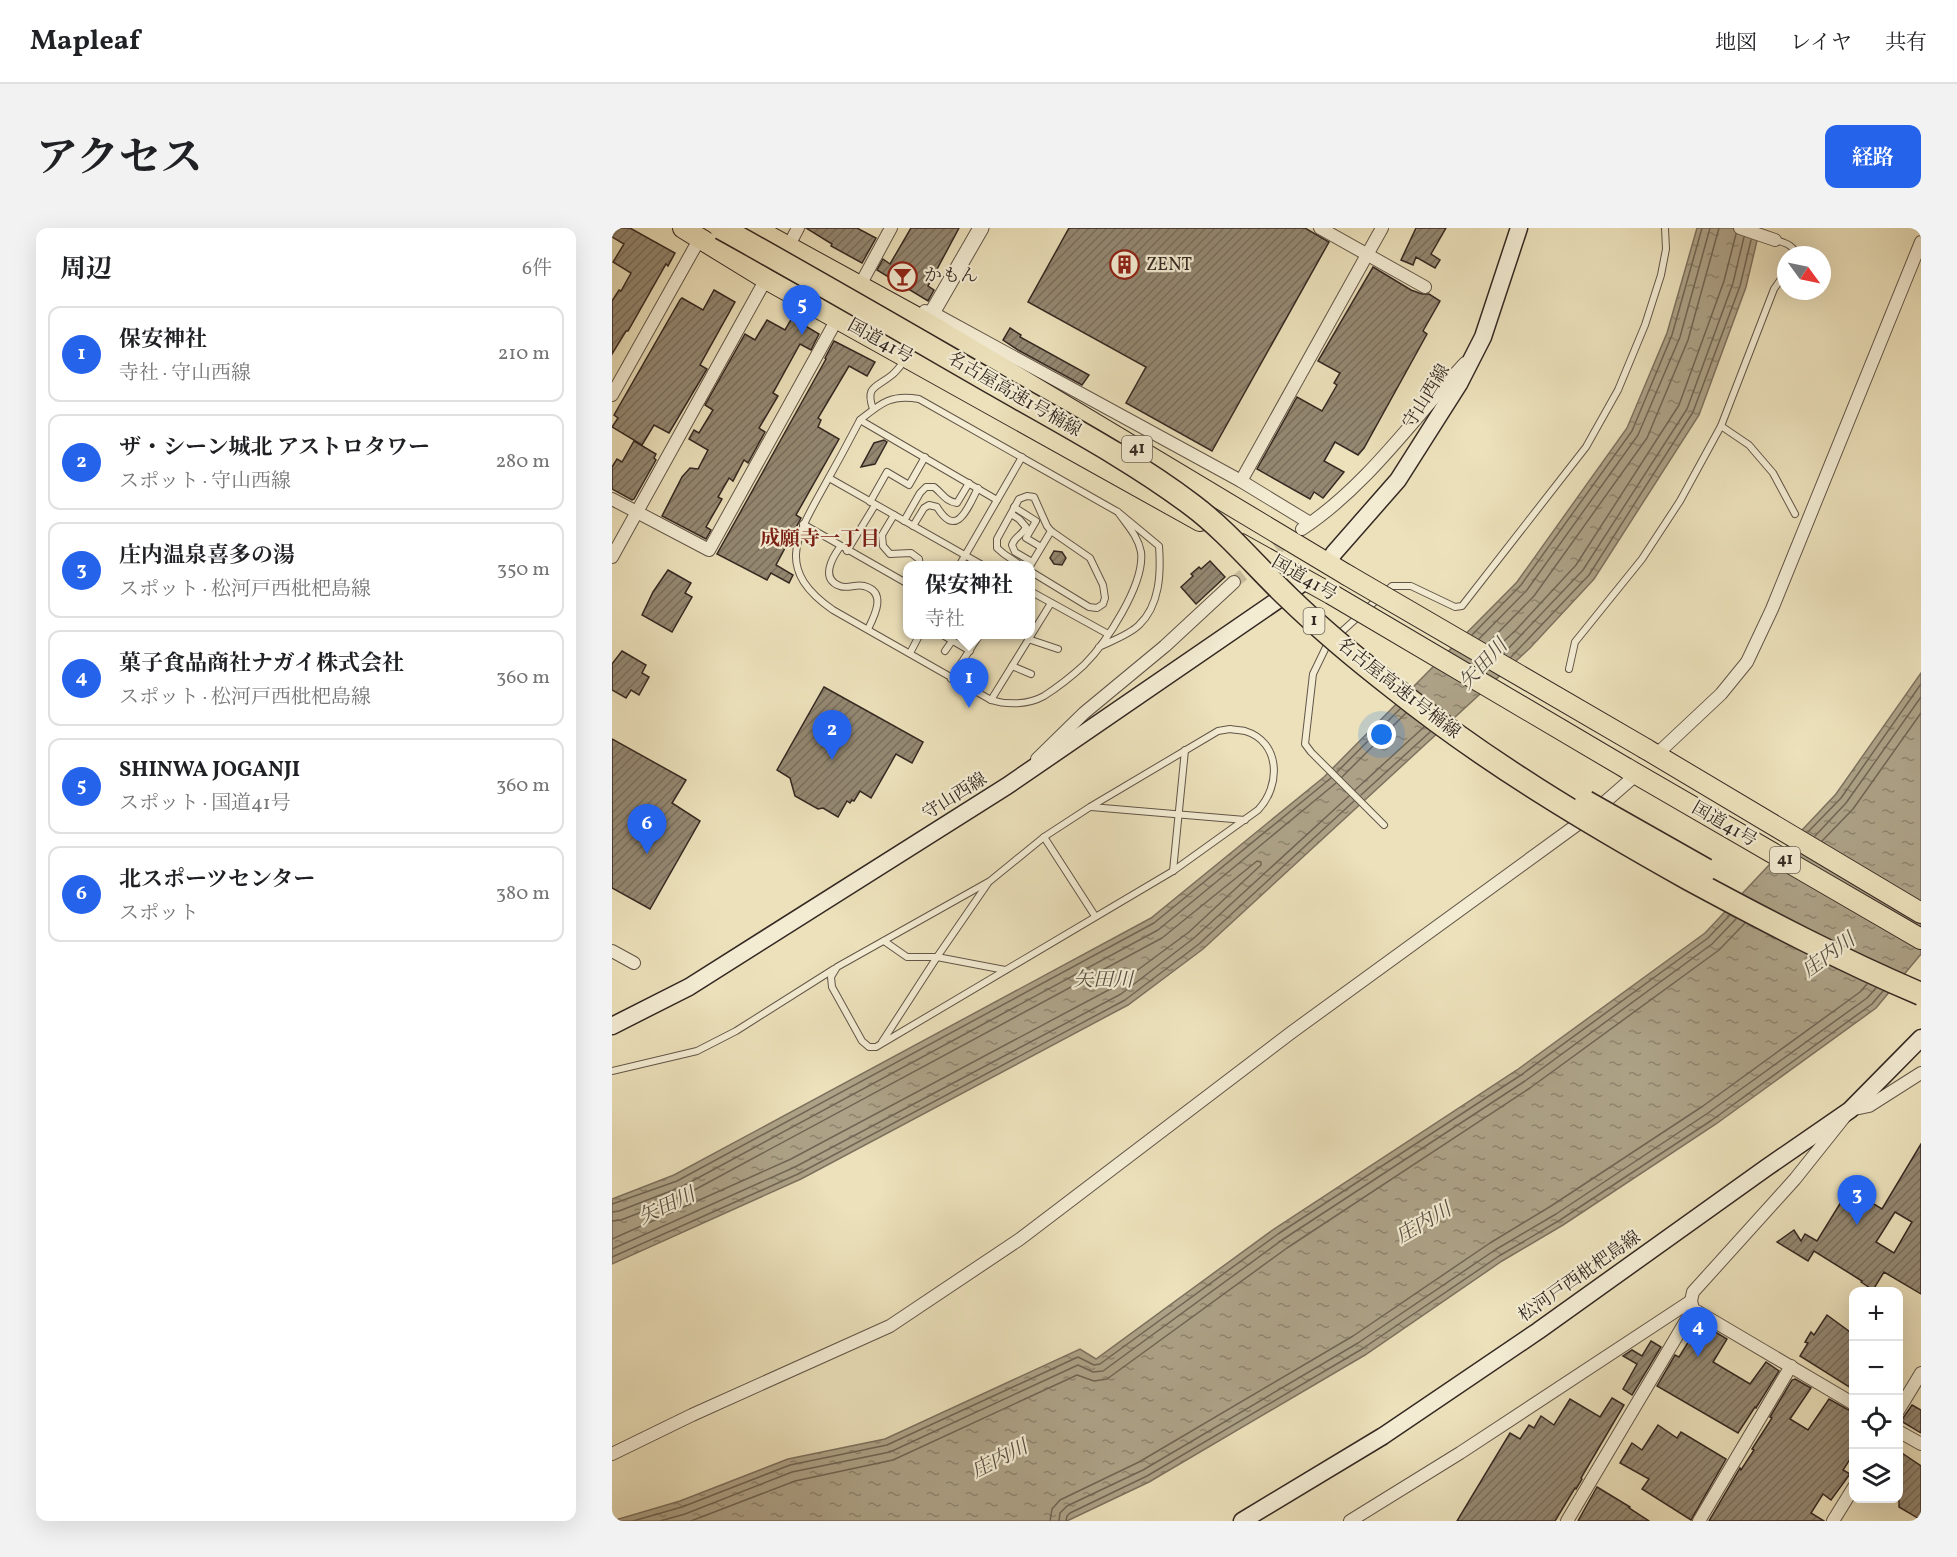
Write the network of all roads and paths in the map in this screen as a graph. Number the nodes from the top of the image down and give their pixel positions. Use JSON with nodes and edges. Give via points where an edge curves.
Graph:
{"nodes":[{"id":1,"x":683,"y":228,"type":"edge"},
{"id":2,"x":721,"y":228,"type":"edge"},
{"id":3,"x":735,"y":228,"type":"edge"},
{"id":4,"x":754,"y":228,"type":"edge"},
{"id":5,"x":798,"y":228,"type":"edge"},
{"id":6,"x":891,"y":228,"type":"edge"},
{"id":7,"x":981,"y":228,"type":"edge"},
{"id":8,"x":1320,"y":228,"type":"edge"},
{"id":9,"x":1382,"y":228,"type":"edge"},
{"id":10,"x":1520,"y":228,"type":"edge"},
{"id":11,"x":1665,"y":228,"type":"edge"},
{"id":12,"x":1740,"y":228,"type":"edge"},
{"id":13,"x":700,"y":238,"type":"junction"},
{"id":14,"x":1775,"y":240,"type":"joint"},
{"id":15,"x":1921,"y":242,"type":"edge"},
{"id":16,"x":1792,"y":246,"type":"edge"},
{"id":17,"x":788,"y":247,"type":"junction"},
{"id":18,"x":1368,"y":255,"type":"junction"},
{"id":19,"x":766,"y":279,"type":"junction"},
{"id":20,"x":1777,"y":285,"type":"edge"},
{"id":21,"x":1425,"y":287,"type":"dead end"},
{"id":22,"x":865,"y":290,"type":"junction"},
{"id":23,"x":930,"y":318,"type":"junction"},
{"id":24,"x":837,"y":319,"type":"junction"},
{"id":25,"x":1476,"y":351,"type":"junction"},
{"id":26,"x":907,"y":357,"type":"junction"},
{"id":27,"x":612,"y":395,"type":"edge"},
{"id":28,"x":873,"y":409,"type":"junction"},
{"id":29,"x":860,"y":420,"type":"junction"},
{"id":30,"x":1721,"y":426,"type":"junction"},
{"id":31,"x":925,"y":457,"type":"junction"},
{"id":32,"x":1022,"y":457,"type":"junction"},
{"id":33,"x":829,"y":478,"type":"junction"},
{"id":34,"x":1241,"y":481,"type":"junction"},
{"id":35,"x":969,"y":483,"type":"junction"},
{"id":36,"x":978,"y":488,"type":"junction"},
{"id":37,"x":612,"y":499,"type":"edge"},
{"id":38,"x":998,"y":500,"type":"junction"},
{"id":39,"x":873,"y":504,"type":"junction"},
{"id":40,"x":1014,"y":507,"type":"junction"},
{"id":41,"x":637,"y":513,"type":"junction"},
{"id":42,"x":1118,"y":513,"type":"junction"},
{"id":43,"x":1011,"y":514,"type":"junction"},
{"id":44,"x":1796,"y":514,"type":"dead end"},
{"id":45,"x":894,"y":515,"type":"junction"},
{"id":46,"x":904,"y":521,"type":"junction"},
{"id":47,"x":803,"y":524,"type":"junction"},
{"id":48,"x":913,"y":526,"type":"junction"},
{"id":49,"x":1051,"y":531,"type":"junction"},
{"id":50,"x":840,"y":546,"type":"junction"},
{"id":51,"x":1041,"y":547,"type":"junction"},
{"id":52,"x":847,"y":551,"type":"junction"},
{"id":53,"x":965,"y":555,"type":"junction"},
{"id":54,"x":612,"y":557,"type":"edge"},
{"id":55,"x":919,"y":561,"type":"edge"},
{"id":56,"x":962,"y":561,"type":"edge"},
{"id":57,"x":975,"y":561,"type":"edge"},
{"id":58,"x":1014,"y":561,"type":"edge"},
{"id":59,"x":1027,"y":561,"type":"edge"},
{"id":60,"x":1033,"y":561,"type":"edge"},
{"id":61,"x":1328,"y":563,"type":"junction"},
{"id":62,"x":1035,"y":573,"type":"edge"},
{"id":63,"x":1307,"y":580,"type":"junction"},
{"id":64,"x":903,"y":581,"type":"edge"},
{"id":65,"x":1234,"y":582,"type":"tunnel mouth"},
{"id":66,"x":1035,"y":594,"type":"edge"},
{"id":67,"x":1051,"y":603,"type":"junction"},
{"id":68,"x":1035,"y":628,"type":"edge"},
{"id":69,"x":868,"y":629,"type":"junction"},
{"id":70,"x":1108,"y":634,"type":"junction"},
{"id":71,"x":917,"y":639,"type":"edge"},
{"id":72,"x":949,"y":639,"type":"edge"},
{"id":73,"x":976,"y":639,"type":"edge"},
{"id":74,"x":1028,"y":639,"type":"joint"},
{"id":75,"x":952,"y":641,"type":"junction"},
{"id":76,"x":1099,"y":647,"type":"junction"},
{"id":77,"x":1058,"y":650,"type":"dead end"},
{"id":78,"x":945,"y":651,"type":"dead end"},
{"id":79,"x":970,"y":651,"type":"junction"},
{"id":80,"x":910,"y":653,"type":"junction"},
{"id":81,"x":1012,"y":666,"type":"junction"},
{"id":82,"x":1569,"y":669,"type":"dead end"},
{"id":83,"x":1030,"y":674,"type":"dead end"},
{"id":84,"x":951,"y":678,"type":"junction"},
{"id":85,"x":991,"y":700,"type":"junction"},
{"id":86,"x":1185,"y":750,"type":"junction"},
{"id":87,"x":1656,"y":755,"type":"junction"},
{"id":88,"x":1637,"y":774,"type":"junction"},
{"id":89,"x":1007,"y":786,"type":"junction"},
{"id":90,"x":1090,"y":807,"type":"junction"},
{"id":91,"x":1179,"y":814,"type":"junction"},
{"id":92,"x":1245,"y":820,"type":"junction"},
{"id":93,"x":1384,"y":825,"type":"dead end"},
{"id":94,"x":1044,"y":837,"type":"junction"},
{"id":95,"x":1173,"y":871,"type":"junction"},
{"id":96,"x":990,"y":880,"type":"junction"},
{"id":97,"x":1921,"y":913,"type":"edge"},
{"id":98,"x":1095,"y":916,"type":"junction"},
{"id":99,"x":1921,"y":939,"type":"edge"},
{"id":100,"x":884,"y":941,"type":"junction"},
{"id":101,"x":612,"y":951,"type":"edge"},
{"id":102,"x":937,"y":957,"type":"junction"},
{"id":103,"x":634,"y":963,"type":"dead end"},
{"id":104,"x":837,"y":967,"type":"junction"},
{"id":105,"x":1006,"y":970,"type":"junction"},
{"id":106,"x":1921,"y":977,"type":"edge"},
{"id":107,"x":1921,"y":994,"type":"edge"},
{"id":108,"x":612,"y":1026,"type":"edge"},
{"id":109,"x":1921,"y":1038,"type":"edge"},
{"id":110,"x":880,"y":1044,"type":"junction"},
{"id":111,"x":612,"y":1071,"type":"edge"},
{"id":112,"x":1921,"y":1073,"type":"edge"},
{"id":113,"x":1850,"y":1110,"type":"junction"},
{"id":114,"x":1692,"y":1305,"type":"junction"},
{"id":115,"x":1791,"y":1366,"type":"junction"},
{"id":116,"x":1921,"y":1373,"type":"edge"},
{"id":117,"x":1849,"y":1401,"type":"edge"},
{"id":118,"x":1903,"y":1404,"type":"edge"},
{"id":119,"x":1903,"y":1433,"type":"edge"},
{"id":120,"x":1921,"y":1444,"type":"edge"},
{"id":121,"x":612,"y":1454,"type":"edge"},
{"id":122,"x":1849,"y":1496,"type":"edge"},
{"id":123,"x":1835,"y":1520,"type":"edge"},
{"id":124,"x":1242,"y":1521,"type":"edge"},
{"id":125,"x":1350,"y":1521,"type":"edge"},
{"id":126,"x":1567,"y":1521,"type":"edge"},
{"id":127,"x":1699,"y":1521,"type":"edge"}],
"edges":[{"from":1,"to":13,"type":"highway","name":"国道41号","number":"41"},
{"from":2,"to":107,"type":"highway","name":"名古屋高速1号楠線","number":"1","bridge":true,"via":[[1159,481],[1195,507],[1290,599],[1380,678],[1481,752],[1561,804],[1737,905]]},
{"from":3,"to":106,"type":"highway","name":"名古屋高速1号楠線","number":"1","bridge":true,"via":[[1164,475],[1200,502],[1355,646],[1488,741],[1746,893]]},
{"from":4,"to":17,"type":"highway","name":"国道41号","number":"41"},
{"from":5,"to":17,"type":"street"},
{"from":6,"to":22,"type":"street"},
{"from":7,"to":23,"type":"street"},
{"from":8,"to":18,"type":"street"},
{"from":9,"to":18,"type":"street"},
{"from":10,"to":25,"type":"main road","name":"守山西線"},
{"from":11,"to":93,"type":"lane","via":[[1661,275],[1646,325],[1618,390],[1586,447],[1462,606],[1455,607],[1411,586],[1392,586],[1327,645],[1313,674],[1305,744]]},
{"from":12,"to":14,"type":"street"},
{"from":13,"to":19,"type":"highway","name":"国道41号","number":"41"},
{"from":13,"to":27,"type":"street"},
{"from":14,"to":16,"type":"lane"},
{"from":15,"to":87,"type":"street","via":[[1747,662],[1721,694]]},
{"from":17,"to":22,"type":"highway","name":"国道41号","number":"41"},
{"from":18,"to":21,"type":"street"},
{"from":18,"to":34,"type":"street"},
{"from":19,"to":24,"type":"highway","name":"国道41号","number":"41"},
{"from":19,"to":41,"type":"street"},
{"from":20,"to":30,"type":"lane"},
{"from":22,"to":23,"type":"highway","name":"国道41号","number":"41"},
{"from":23,"to":26,"type":"street"},
{"from":23,"to":34,"type":"street"},
{"from":23,"to":61,"type":"highway","name":"国道41号","number":"41"},
{"from":24,"to":26,"type":"highway","name":"国道41号","number":"41"},
{"from":24,"to":41,"type":"street","via":[[709,550]]},
{"from":25,"to":34,"type":"street","via":[[1355,485],[1306,526]]},
{"from":25,"to":61,"type":"main road","name":"守山西線","via":[[1398,480]]},
{"from":26,"to":28,"type":"lane","via":[[895,373],[872,388],[869,398]]},
{"from":26,"to":63,"type":"highway","name":"国道41号","number":"41"},
{"from":28,"to":29,"type":"lane"},
{"from":28,"to":32,"type":"lane","via":[[903,396],[919,399]]},
{"from":29,"to":31,"type":"lane"},
{"from":29,"to":33,"type":"lane"},
{"from":30,"to":44,"type":"lane","via":[[1749,445],[1773,473]]},
{"from":30,"to":82,"type":"lane","via":[[1642,560],[1575,642]]},
{"from":31,"to":35,"type":"lane"},
{"from":31,"to":39,"type":"lane","via":[[909,485],[887,472]]},
{"from":32,"to":38,"type":"lane"},
{"from":32,"to":42,"type":"lane"},
{"from":33,"to":39,"type":"lane"},
{"from":33,"to":47,"type":"lane"},
{"from":35,"to":36,"type":"lane"},
{"from":35,"to":46,"type":"lane","via":[[957,503],[944,498],[934,487],[926,487]]},
{"from":36,"to":38,"type":"lane"},
{"from":36,"to":48,"type":"lane","via":[[962,519],[949,520],[937,507],[929,505]]},
{"from":37,"to":41,"type":"street"},
{"from":38,"to":53,"type":"lane"},
{"from":39,"to":45,"type":"lane"},
{"from":39,"to":52,"type":"lane"},
{"from":40,"to":43,"type":"lane"},
{"from":40,"to":49,"type":"lane","via":[[1019,499],[1034,497]]},
{"from":40,"to":51,"type":"lane","via":[[1036,521],[1026,538]]},
{"from":41,"to":54,"type":"street"},
{"from":42,"to":70,"type":"lane","via":[[1136,535],[1141,552],[1140,570],[1134,590]]},
{"from":42,"to":76,"type":"lane","via":[[1159,546],[1156,600],[1140,625]]},
{"from":43,"to":58,"type":"lane","via":[[997,539],[997,548]]},
{"from":43,"to":59,"type":"lane","via":[[1026,527],[1011,545]]},
{"from":45,"to":46,"type":"lane"},
{"from":45,"to":55,"type":"lane","via":[[882,535],[883,546],[890,554],[911,553]]},
{"from":46,"to":48,"type":"lane"},
{"from":47,"to":50,"type":"lane"},
{"from":47,"to":69,"type":"lane","via":[[797,557],[799,573],[807,588],[833,610]]},
{"from":48,"to":53,"type":"lane"},
{"from":49,"to":51,"type":"lane"},
{"from":49,"to":62,"type":"lane","via":[[1090,558],[1106,598],[1097,609]]},
{"from":50,"to":52,"type":"lane"},
{"from":50,"to":69,"type":"lane","via":[[828,571],[842,587],[864,586],[874,592],[878,602]]},
{"from":51,"to":60,"type":"lane"},
{"from":52,"to":64,"type":"lane"},
{"from":53,"to":56,"type":"lane"},
{"from":53,"to":57,"type":"lane"},
{"from":61,"to":87,"type":"highway","name":"国道41号","number":"41","bridge":true},
{"from":63,"to":88,"type":"highway","name":"国道41号","number":"41","bridge":true},
{"from":63,"to":89,"type":"main road","name":"守山西線"},
{"from":65,"to":89,"type":"street"},
{"from":66,"to":67,"type":"lane"},
{"from":67,"to":68,"type":"lane"},
{"from":67,"to":70,"type":"lane"},
{"from":69,"to":80,"type":"lane"},
{"from":70,"to":76,"type":"lane"},
{"from":71,"to":80,"type":"lane"},
{"from":72,"to":75,"type":"lane"},
{"from":73,"to":79,"type":"lane"},
{"from":74,"to":77,"type":"lane"},
{"from":74,"to":81,"type":"lane"},
{"from":75,"to":78,"type":"lane"},
{"from":75,"to":79,"type":"lane"},
{"from":76,"to":85,"type":"lane","via":[[1085,664],[1042,697],[1013,704]]},
{"from":79,"to":84,"type":"lane"},
{"from":80,"to":84,"type":"lane"},
{"from":81,"to":83,"type":"lane"},
{"from":81,"to":85,"type":"lane"},
{"from":84,"to":85,"type":"lane"},
{"from":86,"to":90,"type":"lane"},
{"from":86,"to":91,"type":"lane"},
{"from":86,"to":92,"type":"lane","via":[[1218,731],[1230,729],[1245,731],[1262,741],[1273,761],[1274,783],[1266,802]]},
{"from":87,"to":97,"type":"highway","name":"国道41号","number":"41"},
{"from":88,"to":99,"type":"highway","name":"国道41号","number":"41"},
{"from":88,"to":121,"type":"street","via":[[1589,816],[1292,1032],[1020,1239],[900,1320]]},
{"from":89,"to":108,"type":"main road","name":"守山西線","via":[[689,987]]},
{"from":90,"to":91,"type":"lane"},
{"from":90,"to":94,"type":"lane"},
{"from":91,"to":92,"type":"lane"},
{"from":91,"to":95,"type":"lane"},
{"from":92,"to":95,"type":"lane"},
{"from":94,"to":96,"type":"lane"},
{"from":94,"to":98,"type":"lane"},
{"from":95,"to":98,"type":"lane"},
{"from":96,"to":100,"type":"lane"},
{"from":96,"to":102,"type":"lane"},
{"from":98,"to":105,"type":"lane"},
{"from":100,"to":102,"type":"lane","via":[[907,957]]},
{"from":100,"to":104,"type":"lane"},
{"from":101,"to":103,"type":"street"},
{"from":102,"to":105,"type":"lane"},
{"from":102,"to":110,"type":"lane"},
{"from":104,"to":110,"type":"lane","via":[[831,977],[832,987],[862,1041],[869,1047]]},
{"from":104,"to":111,"type":"lane","via":[[697,1051]]},
{"from":105,"to":110,"type":"lane"},
{"from":109,"to":113,"type":"main road","name":"松河戸西枇杷島線"},
{"from":112,"to":113,"type":"street","via":[[1869,1106]]},
{"from":113,"to":114,"type":"street","via":[[1795,1179],[1693,1292]]},
{"from":113,"to":124,"type":"main road","name":"松河戸西枇杷島線","via":[[1383,1437]]},
{"from":114,"to":115,"type":"street"},
{"from":114,"to":125,"type":"street"},
{"from":114,"to":126,"type":"street"},
{"from":115,"to":117,"type":"street"},
{"from":115,"to":127,"type":"street"},
{"from":116,"to":118,"type":"street"},
{"from":119,"to":120,"type":"street"},
{"from":122,"to":123,"type":"street"}]}
